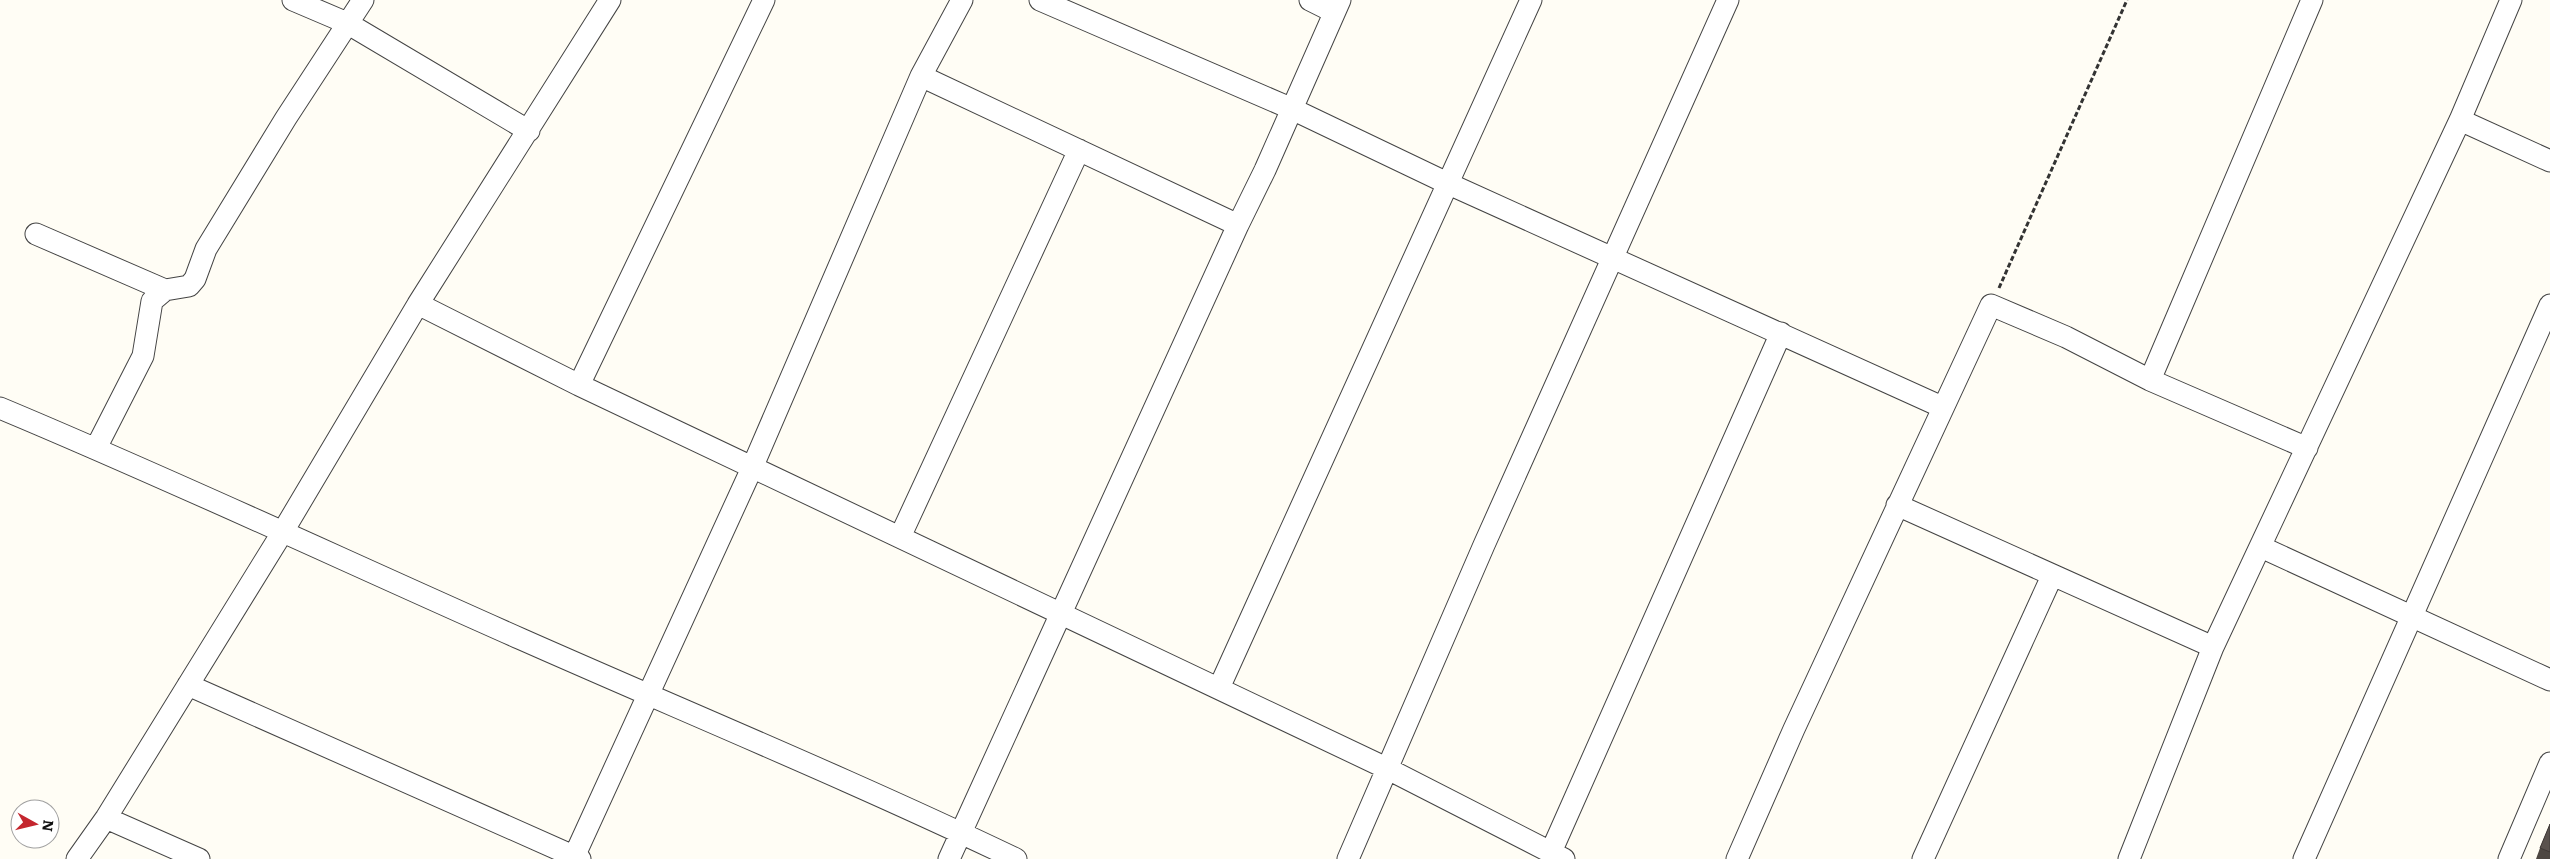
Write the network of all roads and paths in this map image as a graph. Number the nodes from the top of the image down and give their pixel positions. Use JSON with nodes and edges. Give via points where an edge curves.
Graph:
{"nodes":[{"id":1,"x":293,"y":0,"type":"edge"},
{"id":2,"x":363,"y":0,"type":"edge"},
{"id":3,"x":610,"y":0,"type":"edge"},
{"id":4,"x":764,"y":0,"type":"edge"},
{"id":5,"x":962,"y":0,"type":"edge"},
{"id":6,"x":1040,"y":0,"type":"edge"},
{"id":7,"x":1310,"y":0,"type":"edge"},
{"id":8,"x":1531,"y":0,"type":"edge"},
{"id":9,"x":1728,"y":0,"type":"edge"},
{"id":10,"x":2127,"y":0,"type":"edge"},
{"id":11,"x":2312,"y":0,"type":"edge"},
{"id":12,"x":2511,"y":0,"type":"edge"},
{"id":13,"x":1337,"y":6,"type":"edge"},
{"id":14,"x":347,"y":23,"type":"junction"},
{"id":15,"x":921,"y":76,"type":"junction"},
{"id":16,"x":1290,"y":108,"type":"junction"},
{"id":17,"x":2460,"y":120,"type":"junction"},
{"id":18,"x":529,"y":131,"type":"junction"},
{"id":19,"x":1080,"y":150,"type":"junction"},
{"id":20,"x":2550,"y":161,"type":"edge"},
{"id":21,"x":1448,"y":184,"type":"junction"},
{"id":22,"x":1238,"y":225,"type":"junction"},
{"id":23,"x":36,"y":234,"type":"dead end"},
{"id":24,"x":1612,"y":258,"type":"junction"},
{"id":25,"x":165,"y":290,"type":"junction"},
{"id":26,"x":418,"y":304,"type":"junction"},
{"id":27,"x":1991,"y":304,"type":"junction"},
{"id":28,"x":2550,"y":305,"type":"edge"},
{"id":29,"x":1781,"y":333,"type":"junction"},
{"id":30,"x":2150,"y":380,"type":"junction"},
{"id":31,"x":579,"y":385,"type":"junction"},
{"id":32,"x":0,"y":408,"type":"edge"},
{"id":33,"x":1942,"y":408,"type":"junction"},
{"id":34,"x":96,"y":448,"type":"junction"},
{"id":35,"x":2307,"y":448,"type":"junction"},
{"id":36,"x":752,"y":468,"type":"junction"},
{"id":37,"x":1897,"y":505,"type":"junction"},
{"id":38,"x":282,"y":533,"type":"junction"},
{"id":39,"x":900,"y":537,"type":"junction"},
{"id":40,"x":2261,"y":548,"type":"junction"},
{"id":41,"x":2052,"y":576,"type":"junction"},
{"id":42,"x":1060,"y":615,"type":"junction"},
{"id":43,"x":2412,"y":615,"type":"junction"},
{"id":44,"x":2213,"y":647,"type":"junction"},
{"id":45,"x":2550,"y":680,"type":"edge"},
{"id":46,"x":188,"y":685,"type":"junction"},
{"id":47,"x":1219,"y":688,"type":"junction"},
{"id":48,"x":648,"y":696,"type":"junction"},
{"id":49,"x":2550,"y":763,"type":"edge"},
{"id":50,"x":1386,"y":768,"type":"junction"},
{"id":51,"x":106,"y":818,"type":"junction"},
{"id":52,"x":961,"y":832,"type":"junction"},
{"id":53,"x":1558,"y":856,"type":"edge"},
{"id":54,"x":576,"y":858,"type":"edge"},
{"id":55,"x":77,"y":859,"type":"edge"},
{"id":56,"x":199,"y":859,"type":"edge"},
{"id":57,"x":948,"y":859,"type":"edge"},
{"id":58,"x":1016,"y":859,"type":"edge"},
{"id":59,"x":1348,"y":859,"type":"edge"},
{"id":60,"x":1737,"y":859,"type":"edge"},
{"id":61,"x":1923,"y":859,"type":"edge"},
{"id":62,"x":2129,"y":859,"type":"edge"},
{"id":63,"x":2304,"y":859,"type":"edge"},
{"id":64,"x":2509,"y":859,"type":"edge"}],
"edges":[{"from":1,"to":14,"type":"street"},
{"from":2,"to":14,"type":"street"},
{"from":3,"to":18,"type":"street"},
{"from":4,"to":31,"type":"street"},
{"from":5,"to":15,"type":"street"},
{"from":6,"to":16,"type":"street"},
{"from":7,"to":13,"type":"street"},
{"from":8,"to":21,"type":"street"},
{"from":9,"to":24,"type":"street"},
{"from":10,"to":27,"type":"path"},
{"from":11,"to":30,"type":"street"},
{"from":12,"to":17,"type":"street"},
{"from":13,"to":16,"type":"street"},
{"from":14,"to":18,"type":"street"},
{"from":14,"to":25,"type":"street","via":[[206,249],[195,280],[189,286]]},
{"from":15,"to":19,"type":"street"},
{"from":15,"to":36,"type":"street"},
{"from":16,"to":21,"type":"street"},
{"from":16,"to":22,"type":"street"},
{"from":17,"to":20,"type":"street"},
{"from":17,"to":35,"type":"street"},
{"from":18,"to":26,"type":"street"},
{"from":19,"to":22,"type":"street"},
{"from":19,"to":39,"type":"street"},
{"from":21,"to":24,"type":"street"},
{"from":21,"to":47,"type":"street"},
{"from":22,"to":42,"type":"street"},
{"from":23,"to":25,"type":"street"},
{"from":24,"to":29,"type":"street"},
{"from":24,"to":50,"type":"street"},
{"from":25,"to":34,"type":"street","via":[[152,301],[143,356]]},
{"from":26,"to":31,"type":"street"},
{"from":26,"to":38,"type":"street"},
{"from":27,"to":30,"type":"street","via":[[2066,337]]},
{"from":27,"to":33,"type":"street"},
{"from":28,"to":43,"type":"street"},
{"from":29,"to":33,"type":"street"},
{"from":29,"to":53,"type":"street"},
{"from":30,"to":35,"type":"street"},
{"from":31,"to":36,"type":"street"},
{"from":32,"to":34,"type":"street"},
{"from":33,"to":37,"type":"street"},
{"from":34,"to":38,"type":"street"},
{"from":35,"to":40,"type":"street"},
{"from":36,"to":39,"type":"street"},
{"from":36,"to":48,"type":"street"},
{"from":37,"to":41,"type":"street"},
{"from":37,"to":60,"type":"street"},
{"from":38,"to":46,"type":"street"},
{"from":38,"to":48,"type":"street"},
{"from":39,"to":42,"type":"street"},
{"from":40,"to":43,"type":"street"},
{"from":40,"to":44,"type":"street"},
{"from":41,"to":44,"type":"street"},
{"from":41,"to":61,"type":"street"},
{"from":42,"to":47,"type":"street"},
{"from":42,"to":52,"type":"street"},
{"from":43,"to":45,"type":"street"},
{"from":43,"to":63,"type":"street"},
{"from":44,"to":62,"type":"street"},
{"from":46,"to":51,"type":"street"},
{"from":46,"to":54,"type":"street"},
{"from":47,"to":50,"type":"street"},
{"from":48,"to":52,"type":"street"},
{"from":48,"to":54,"type":"street"},
{"from":49,"to":64,"type":"street"},
{"from":50,"to":53,"type":"street"},
{"from":50,"to":59,"type":"street"},
{"from":51,"to":55,"type":"street"},
{"from":51,"to":56,"type":"street"},
{"from":52,"to":57,"type":"street"},
{"from":52,"to":58,"type":"street"}]}
